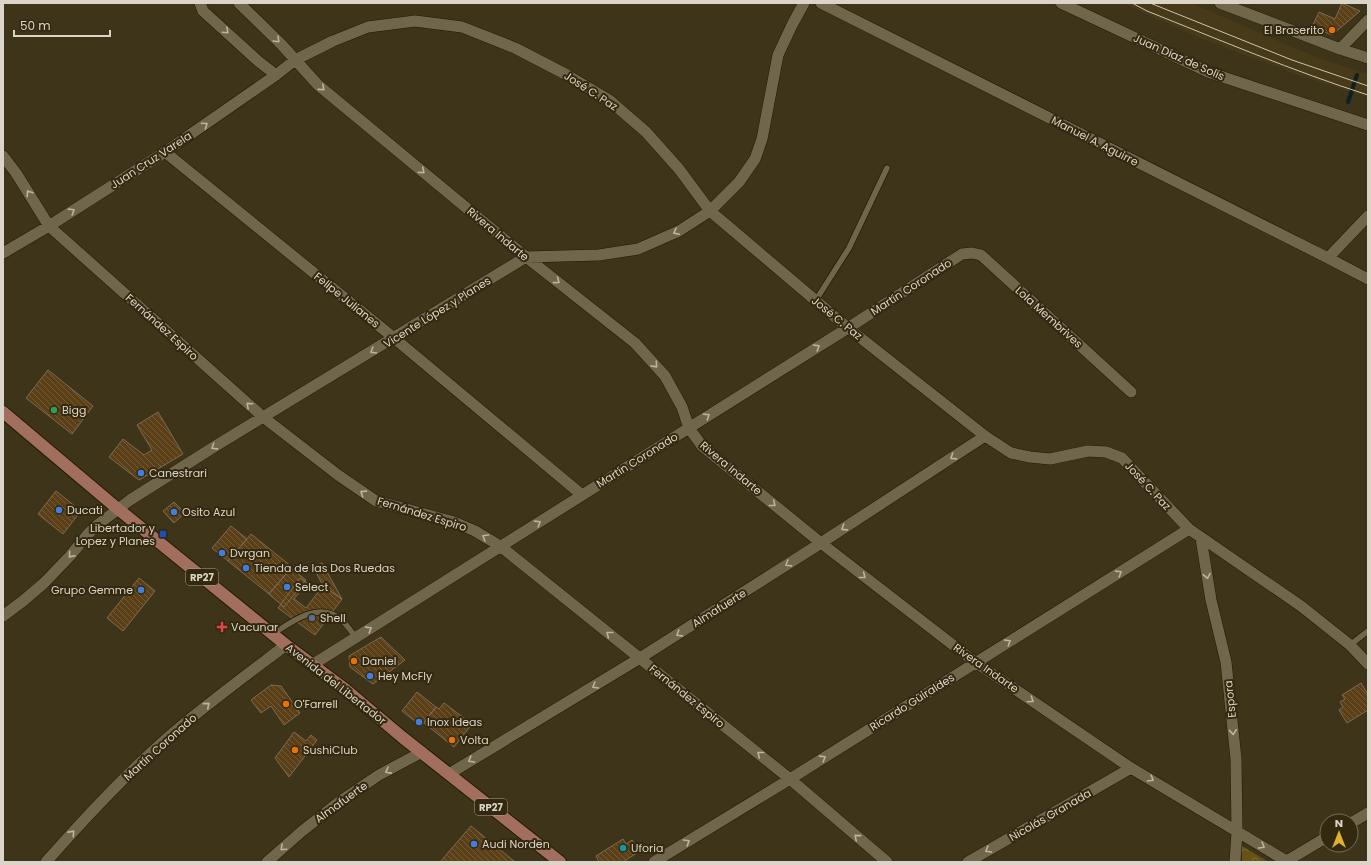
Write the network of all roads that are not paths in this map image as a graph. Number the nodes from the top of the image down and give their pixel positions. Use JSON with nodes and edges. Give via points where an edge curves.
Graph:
{"nodes":[{"id":1,"x":200,"y":3,"type":"edge"},
{"id":2,"x":239,"y":3,"type":"edge"},
{"id":3,"x":804,"y":3,"type":"edge"},
{"id":4,"x":821,"y":3,"type":"edge"},
{"id":5,"x":1061,"y":3,"type":"edge"},
{"id":6,"x":1220,"y":3,"type":"edge"},
{"id":7,"x":1368,"y":20,"type":"edge"},
{"id":8,"x":1340,"y":49,"type":"junction"},
{"id":9,"x":1368,"y":58,"type":"edge"},
{"id":10,"x":295,"y":60,"type":"junction"},
{"id":11,"x":276,"y":75,"type":"junction"},
{"id":12,"x":1368,"y":125,"type":"edge"},
{"id":13,"x":165,"y":152,"type":"junction"},
{"id":14,"x":3,"y":156,"type":"edge"},
{"id":15,"x":887,"y":168,"type":"dead end"},
{"id":16,"x":710,"y":212,"type":"junction"},
{"id":17,"x":1368,"y":216,"type":"edge"},
{"id":18,"x":49,"y":226,"type":"junction"},
{"id":19,"x":3,"y":253,"type":"edge"},
{"id":20,"x":962,"y":254,"type":"joint"},
{"id":21,"x":526,"y":257,"type":"junction"},
{"id":22,"x":1328,"y":258,"type":"junction"},
{"id":23,"x":1368,"y":279,"type":"edge"},
{"id":24,"x":816,"y":300,"type":"junction"},
{"id":25,"x":848,"y":328,"type":"junction"},
{"id":26,"x":394,"y":338,"type":"junction"},
{"id":27,"x":1131,"y":392,"type":"dead end"},
{"id":28,"x":4,"y":415,"type":"edge"},
{"id":29,"x":263,"y":417,"type":"junction"},
{"id":30,"x":689,"y":428,"type":"junction"},
{"id":31,"x":985,"y":436,"type":"junction"},
{"id":32,"x":582,"y":495,"type":"junction"},
{"id":33,"x":118,"y":509,"type":"junction"},
{"id":34,"x":1189,"y":529,"type":"junction"},
{"id":35,"x":1201,"y":538,"type":"junction"},
{"id":36,"x":821,"y":543,"type":"junction"},
{"id":37,"x":500,"y":546,"type":"junction"},
{"id":38,"x":3,"y":616,"type":"edge"},
{"id":39,"x":1368,"y":631,"type":"edge"},
{"id":40,"x":273,"y":634,"type":"junction"},
{"id":41,"x":356,"y":638,"type":"junction"},
{"id":42,"x":286,"y":645,"type":"junction"},
{"id":43,"x":1350,"y":645,"type":"junction"},
{"id":44,"x":640,"y":658,"type":"junction"},
{"id":45,"x":975,"y":662,"type":"junction"},
{"id":46,"x":1368,"y":664,"type":"edge"},
{"id":47,"x":312,"y":665,"type":"junction"},
{"id":48,"x":422,"y":752,"type":"junction"},
{"id":49,"x":1131,"y":768,"type":"junction"},
{"id":50,"x":449,"y":774,"type":"junction"},
{"id":51,"x":790,"y":779,"type":"junction"},
{"id":52,"x":1368,"y":813,"type":"edge"},
{"id":53,"x":1359,"y":818,"type":"edge"},
{"id":54,"x":1237,"y":832,"type":"junction"},
{"id":55,"x":1319,"y":842,"type":"edge"},
{"id":56,"x":46,"y":862,"type":"edge"},
{"id":57,"x":267,"y":862,"type":"edge"},
{"id":58,"x":560,"y":862,"type":"edge"},
{"id":59,"x":654,"y":862,"type":"edge"},
{"id":60,"x":887,"y":862,"type":"edge"},
{"id":61,"x":968,"y":862,"type":"edge"},
{"id":62,"x":1236,"y":862,"type":"edge"},
{"id":63,"x":1287,"y":862,"type":"edge"}],
"edges":[{"from":1,"to":11,"type":"street","one_way":true,"via":[[204,11]]},
{"from":2,"to":10,"type":"street","name":"Rivera Indarte","one_way":true},
{"from":3,"to":16,"type":"street","name":"Vicente López y Planes","via":[[778,55],[762,139],[755,159],[739,182]]},
{"from":4,"to":22,"type":"street","name":"Manuel A. Aguirre"},
{"from":5,"to":12,"type":"street","name":"Juan Díaz de Solís","via":[[1208,72]]},
{"from":6,"to":8,"type":"street"},
{"from":7,"to":8,"type":"street"},
{"from":8,"to":9,"type":"street"},
{"from":10,"to":11,"type":"street","name":"Juan Cruz Varela"},
{"from":10,"to":16,"type":"street","name":"José C. Paz","via":[[368,27],[415,21],[462,26],[514,48],[610,100],[646,132],[679,169]]},
{"from":10,"to":21,"type":"street","name":"Rivera Indarte","one_way":true,"via":[[318,85]]},
{"from":13,"to":11,"type":"street","name":"Juan Cruz Varela","one_way":true},
{"from":18,"to":13,"type":"street","name":"Juan Cruz Varela","one_way":true},
{"from":13,"to":26,"type":"street","name":"Felipe Julianes"},
{"from":18,"to":14,"type":"street","name":"Fernández Espiro","one_way":true},
{"from":15,"to":24,"type":"lane","via":[[849,248]]},
{"from":16,"to":21,"type":"street","name":"Vicente López y Planes","one_way":true,"via":[[679,231],[638,249],[599,255]]},
{"from":16,"to":24,"type":"street","name":"José C. Paz"},
{"from":17,"to":22,"type":"street"},
{"from":18,"to":19,"type":"street","name":"Juan Cruz Varela"},
{"from":29,"to":18,"type":"street","name":"Fernández Espiro","one_way":true},
{"from":20,"to":25,"type":"street","name":"Martín Coronado"},
{"from":20,"to":27,"type":"street","name":"Lola Membrives","via":[[980,255]]},
{"from":21,"to":26,"type":"street","name":"Vicente López y Planes"},
{"from":21,"to":30,"type":"street","name":"Rivera Indarte","one_way":true,"via":[[635,343],[664,376],[682,407]]},
{"from":22,"to":23,"type":"street","name":"Manuel A. Aguirre"},
{"from":24,"to":25,"type":"street","name":"José C. Paz"},
{"from":30,"to":25,"type":"street","name":"Martín Coronado","one_way":true},
{"from":25,"to":31,"type":"street","name":"José C. Paz"},
{"from":26,"to":29,"type":"street","name":"Vicente López y Planes","one_way":true},
{"from":26,"to":32,"type":"street","name":"Felipe Julianes"},
{"from":28,"to":33,"type":"main road","name":"Avenida del Libertador","number":"RP27"},
{"from":29,"to":33,"type":"street","name":"Vicente López y Planes","one_way":true},
{"from":37,"to":29,"type":"street","name":"Fernández Espiro","one_way":true,"via":[[454,522],[376,501]]},
{"from":30,"to":32,"type":"street","name":"Martín Coronado"},
{"from":30,"to":36,"type":"street","name":"Rivera Indarte","one_way":true,"via":[[702,446]]},
{"from":31,"to":34,"type":"street","name":"José C. Paz","via":[[1012,453],[1030,457],[1050,459],[1088,451],[1106,452],[1122,458]]},
{"from":31,"to":36,"type":"street","name":"Almafuerte","one_way":true},
{"from":37,"to":32,"type":"street","name":"Martín Coronado","one_way":true},
{"from":33,"to":38,"type":"street","name":"Vicente López y Planes","one_way":true,"via":[[88,534],[44,583]]},
{"from":33,"to":40,"type":"main road","name":"Avenida del Libertador","number":"RP27"},
{"from":34,"to":35,"type":"street","name":"José C. Paz"},
{"from":45,"to":34,"type":"street","name":"Ricardo Güiraldes","one_way":true},
{"from":35,"to":43,"type":"street","name":"José C. Paz","via":[[1301,606]]},
{"from":35,"to":54,"type":"street","name":"Espora","one_way":true,"via":[[1211,600],[1226,662],[1236,759]]},
{"from":36,"to":44,"type":"street","name":"Almafuerte","one_way":true},
{"from":36,"to":45,"type":"street","name":"Rivera Indarte","one_way":true},
{"from":41,"to":37,"type":"street","name":"Martín Coronado","one_way":true},
{"from":44,"to":37,"type":"street","name":"Fernández Espiro","one_way":true},
{"from":39,"to":43,"type":"lane"},
{"from":40,"to":41,"type":"lane","via":[[307,614],[326,612],[339,618]]},
{"from":40,"to":42,"type":"main road","name":"Avenida del Libertador","number":"RP27"},
{"from":41,"to":47,"type":"street","name":"Martín Coronado"},
{"from":42,"to":47,"type":"main road","name":"Avenida del Libertador","number":"RP27"},
{"from":56,"to":42,"type":"street","name":"Martín Coronado","one_way":true,"via":[[118,785],[165,740],[219,695]]},
{"from":43,"to":46,"type":"street","name":"José C. Paz"},
{"from":44,"to":50,"type":"street","name":"Almafuerte","one_way":true},
{"from":51,"to":44,"type":"street","name":"Fernández Espiro","one_way":true},
{"from":45,"to":49,"type":"street","name":"Rivera Indarte","one_way":true},
{"from":51,"to":45,"type":"street","name":"Ricardo Güiraldes","one_way":true},
{"from":47,"to":48,"type":"main road","name":"Avenida del Libertador","number":"RP27"},
{"from":48,"to":50,"type":"main road","name":"Avenida del Libertador","number":"RP27"},
{"from":48,"to":57,"type":"street","name":"Almafuerte","one_way":true,"via":[[379,775],[339,802]]},
{"from":49,"to":54,"type":"street","name":"Rivera Indarte","one_way":true},
{"from":49,"to":61,"type":"street","name":"Nicolás Granada","one_way":true},
{"from":50,"to":58,"type":"main road","name":"Avenida del Libertador","number":"RP27"},
{"from":59,"to":51,"type":"street","name":"Ricardo Güiraldes","one_way":true},
{"from":60,"to":51,"type":"street","name":"Fernández Espiro","one_way":true},
{"from":52,"to":53,"type":"street"},
{"from":54,"to":62,"type":"street","name":"Espora"},
{"from":54,"to":63,"type":"street","name":"Rivera Indarte","one_way":true},
{"from":55,"to":63,"type":"street"}]}
